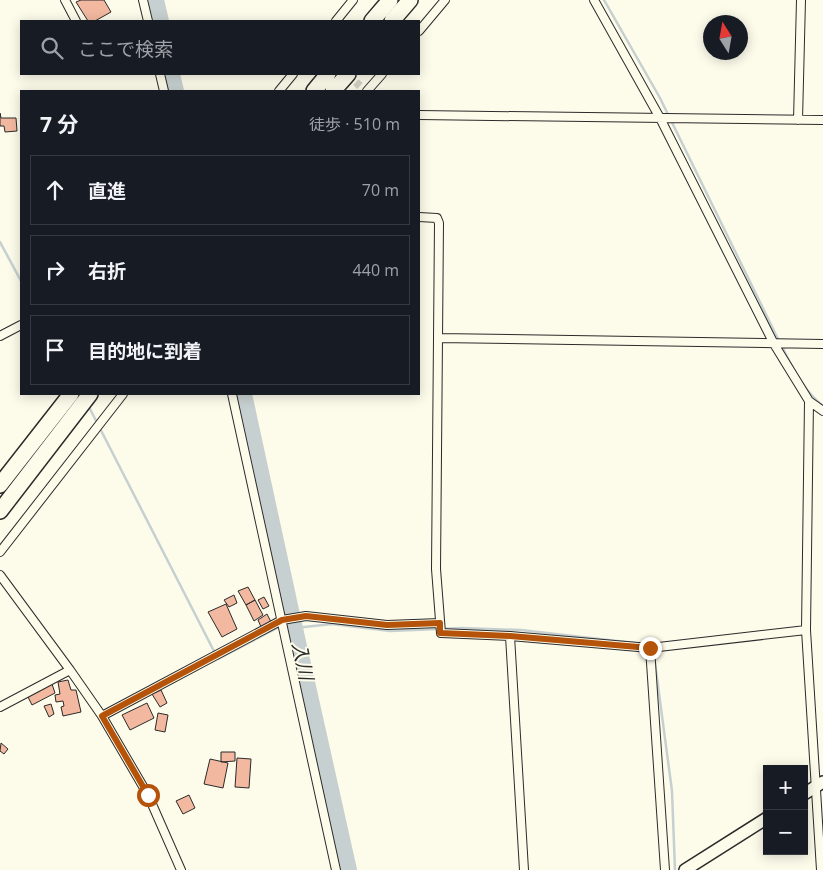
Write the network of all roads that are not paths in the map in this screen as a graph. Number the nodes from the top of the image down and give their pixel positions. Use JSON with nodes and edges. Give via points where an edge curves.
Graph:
{"nodes":[{"id":1,"x":65,"y":0,"type":"edge"},
{"id":2,"x":143,"y":0,"type":"edge"},
{"id":3,"x":353,"y":0,"type":"edge"},
{"id":4,"x":390,"y":0,"type":"edge"},
{"id":5,"x":410,"y":0,"type":"edge"},
{"id":6,"x":445,"y":0,"type":"edge"},
{"id":7,"x":594,"y":0,"type":"edge"},
{"id":8,"x":801,"y":0,"type":"edge"},
{"id":9,"x":75,"y":20,"type":"edge"},
{"id":10,"x":148,"y":20,"type":"edge"},
{"id":11,"x":337,"y":20,"type":"edge"},
{"id":12,"x":373,"y":20,"type":"edge"},
{"id":13,"x":393,"y":20,"type":"edge"},
{"id":14,"x":420,"y":30,"type":"edge"},
{"id":15,"x":160,"y":75,"type":"edge"},
{"id":16,"x":292,"y":75,"type":"edge"},
{"id":17,"x":327,"y":75,"type":"edge"},
{"id":18,"x":347,"y":75,"type":"edge"},
{"id":19,"x":381,"y":75,"type":"edge"},
{"id":20,"x":164,"y":90,"type":"edge"},
{"id":21,"x":280,"y":90,"type":"edge"},
{"id":22,"x":315,"y":90,"type":"edge"},
{"id":23,"x":334,"y":90,"type":"edge"},
{"id":24,"x":364,"y":90,"type":"edge"},
{"id":25,"x":420,"y":115,"type":"edge"},
{"id":26,"x":660,"y":118,"type":"junction"},
{"id":27,"x":798,"y":120,"type":"junction"},
{"id":28,"x":823,"y":120,"type":"edge"},
{"id":29,"x":420,"y":217,"type":"edge"},
{"id":30,"x":20,"y":326,"type":"edge"},
{"id":31,"x":0,"y":336,"type":"edge"},
{"id":32,"x":438,"y":338,"type":"junction"},
{"id":33,"x":774,"y":344,"type":"junction"},
{"id":34,"x":823,"y":344,"type":"edge"},
{"id":35,"x":70,"y":395,"type":"edge"},
{"id":36,"x":89,"y":395,"type":"edge"},
{"id":37,"x":122,"y":395,"type":"edge"},
{"id":38,"x":232,"y":395,"type":"edge"},
{"id":39,"x":809,"y":401,"type":"junction"},
{"id":40,"x":823,"y":411,"type":"edge"},
{"id":41,"x":0,"y":485,"type":"edge"},
{"id":42,"x":0,"y":511,"type":"edge"},
{"id":43,"x":0,"y":552,"type":"edge"},
{"id":44,"x":0,"y":575,"type":"edge"},
{"id":45,"x":282,"y":620,"type":"junction"},
{"id":46,"x":440,"y":623,"type":"junction"},
{"id":47,"x":806,"y":630,"type":"junction"},
{"id":48,"x":510,"y":636,"type":"junction"},
{"id":49,"x":650,"y":648,"type":"junction"},
{"id":50,"x":70,"y":670,"type":"junction"},
{"id":51,"x":0,"y":706,"type":"edge"},
{"id":52,"x":102,"y":716,"type":"junction"},
{"id":53,"x":819,"y":784,"type":"edge"},
{"id":54,"x":808,"y":791,"type":"edge"},
{"id":55,"x":763,"y":821,"type":"edge"},
{"id":56,"x":181,"y":870,"type":"edge"},
{"id":57,"x":336,"y":870,"type":"edge"},
{"id":58,"x":524,"y":870,"type":"edge"},
{"id":59,"x":665,"y":870,"type":"edge"},
{"id":60,"x":684,"y":870,"type":"edge"},
{"id":61,"x":821,"y":870,"type":"edge"}],
"edges":[{"from":1,"to":9,"type":"street"},
{"from":2,"to":10,"type":"street"},
{"from":3,"to":11,"type":"street"},
{"from":4,"to":12,"type":"highway"},
{"from":5,"to":13,"type":"highway"},
{"from":6,"to":14,"type":"street"},
{"from":7,"to":26,"type":"street"},
{"from":8,"to":27,"type":"street"},
{"from":15,"to":20,"type":"street"},
{"from":16,"to":21,"type":"street"},
{"from":17,"to":22,"type":"highway"},
{"from":18,"to":23,"type":"highway"},
{"from":19,"to":24,"type":"street"},
{"from":25,"to":26,"type":"street"},
{"from":26,"to":27,"type":"street"},
{"from":26,"to":33,"type":"street"},
{"from":27,"to":28,"type":"street"},
{"from":29,"to":32,"type":"street","via":[[437,218],[439,223]]},
{"from":30,"to":31,"type":"street"},
{"from":32,"to":33,"type":"street"},
{"from":32,"to":46,"type":"street","via":[[436,570]]},
{"from":33,"to":34,"type":"street"},
{"from":33,"to":39,"type":"street"},
{"from":35,"to":41,"type":"highway"},
{"from":36,"to":42,"type":"highway"},
{"from":37,"to":43,"type":"street"},
{"from":38,"to":45,"type":"street"},
{"from":39,"to":40,"type":"street"},
{"from":39,"to":47,"type":"street"},
{"from":44,"to":50,"type":"street"},
{"from":45,"to":46,"type":"street","via":[[302,616],[387,625]]},
{"from":45,"to":52,"type":"street"},
{"from":45,"to":57,"type":"street"},
{"from":46,"to":48,"type":"street","via":[[440,633]]},
{"from":47,"to":49,"type":"street"},
{"from":47,"to":53,"type":"street"},
{"from":48,"to":49,"type":"street"},
{"from":48,"to":58,"type":"street"},
{"from":49,"to":59,"type":"street"},
{"from":50,"to":51,"type":"street"},
{"from":50,"to":52,"type":"street"},
{"from":52,"to":56,"type":"street","via":[[148,795]]},
{"from":53,"to":54,"type":"main road"},
{"from":53,"to":61,"type":"street"},
{"from":55,"to":60,"type":"main road"}]}
